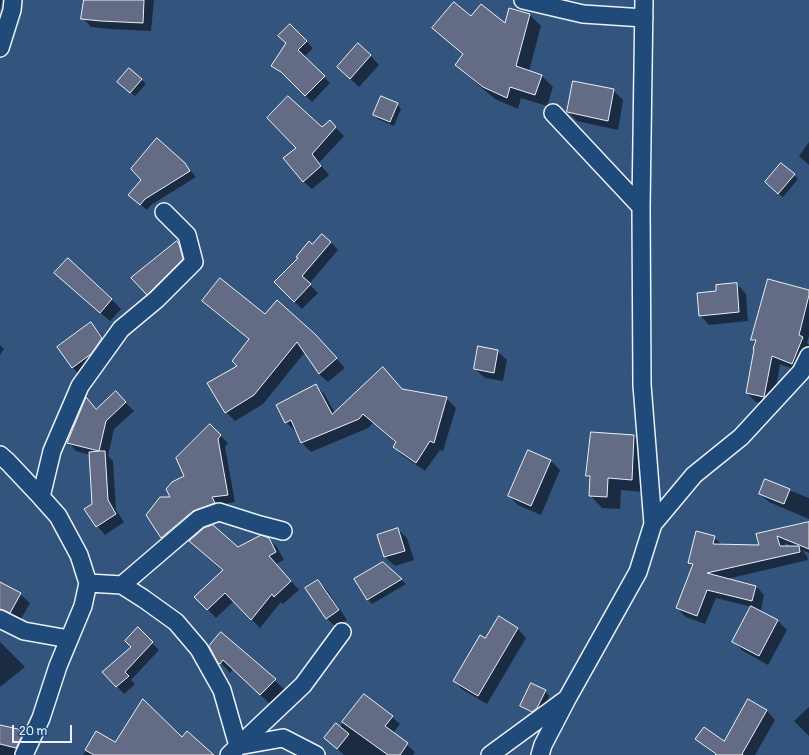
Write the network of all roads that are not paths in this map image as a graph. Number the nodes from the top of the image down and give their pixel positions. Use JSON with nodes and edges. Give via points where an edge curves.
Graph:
{"nodes":[{"id":1,"x":13,"y":0,"type":"edge"},
{"id":2,"x":523,"y":0,"type":"edge"},
{"id":3,"x":644,"y":0,"type":"edge"},
{"id":4,"x":644,"y":18,"type":"junction"},
{"id":5,"x":0,"y":48,"type":"edge"},
{"id":6,"x":553,"y":113,"type":"dead end"},
{"id":7,"x":640,"y":207,"type":"junction"},
{"id":8,"x":164,"y":212,"type":"dead end"},
{"id":9,"x":809,"y":356,"type":"edge"},
{"id":10,"x":0,"y":455,"type":"edge"},
{"id":11,"x":41,"y":497,"type":"junction"},
{"id":12,"x":653,"y":524,"type":"junction"},
{"id":13,"x":283,"y":531,"type":"dead end"},
{"id":14,"x":88,"y":583,"type":"junction"},
{"id":15,"x":122,"y":585,"type":"junction"},
{"id":16,"x":0,"y":619,"type":"edge"},
{"id":17,"x":342,"y":632,"type":"dead end"},
{"id":18,"x":69,"y":639,"type":"junction"},
{"id":19,"x":568,"y":697,"type":"junction"},
{"id":20,"x":233,"y":751,"type":"edge"},
{"id":21,"x":24,"y":755,"type":"edge"},
{"id":22,"x":316,"y":755,"type":"edge"},
{"id":23,"x":490,"y":755,"type":"edge"},
{"id":24,"x":540,"y":755,"type":"edge"}],
"edges":[{"from":1,"to":5,"type":"street"},
{"from":2,"to":4,"type":"street","via":[[583,14]]},
{"from":3,"to":4,"type":"street"},
{"from":4,"to":7,"type":"street"},
{"from":6,"to":7,"type":"street"},
{"from":7,"to":12,"type":"street","via":[[642,385]]},
{"from":8,"to":11,"type":"street","via":[[188,235],[194,262],[157,299],[121,329],[80,386],[52,451]]},
{"from":9,"to":12,"type":"street","via":[[801,372],[741,437],[694,475]]},
{"from":10,"to":11,"type":"street"},
{"from":11,"to":14,"type":"street","via":[[58,516],[79,556]]},
{"from":12,"to":19,"type":"street","via":[[638,572]]},
{"from":13,"to":15,"type":"street","via":[[219,512],[199,519]]},
{"from":14,"to":15,"type":"street"},
{"from":14,"to":18,"type":"street","via":[[83,606]]},
{"from":15,"to":20,"type":"street","via":[[176,622],[200,649],[222,690]]},
{"from":16,"to":18,"type":"street","via":[[24,631]]},
{"from":17,"to":20,"type":"street","via":[[303,685]]},
{"from":18,"to":21,"type":"street","via":[[41,718]]},
{"from":19,"to":23,"type":"street"},
{"from":19,"to":24,"type":"street"},
{"from":20,"to":22,"type":"street","via":[[283,738]]}]}
